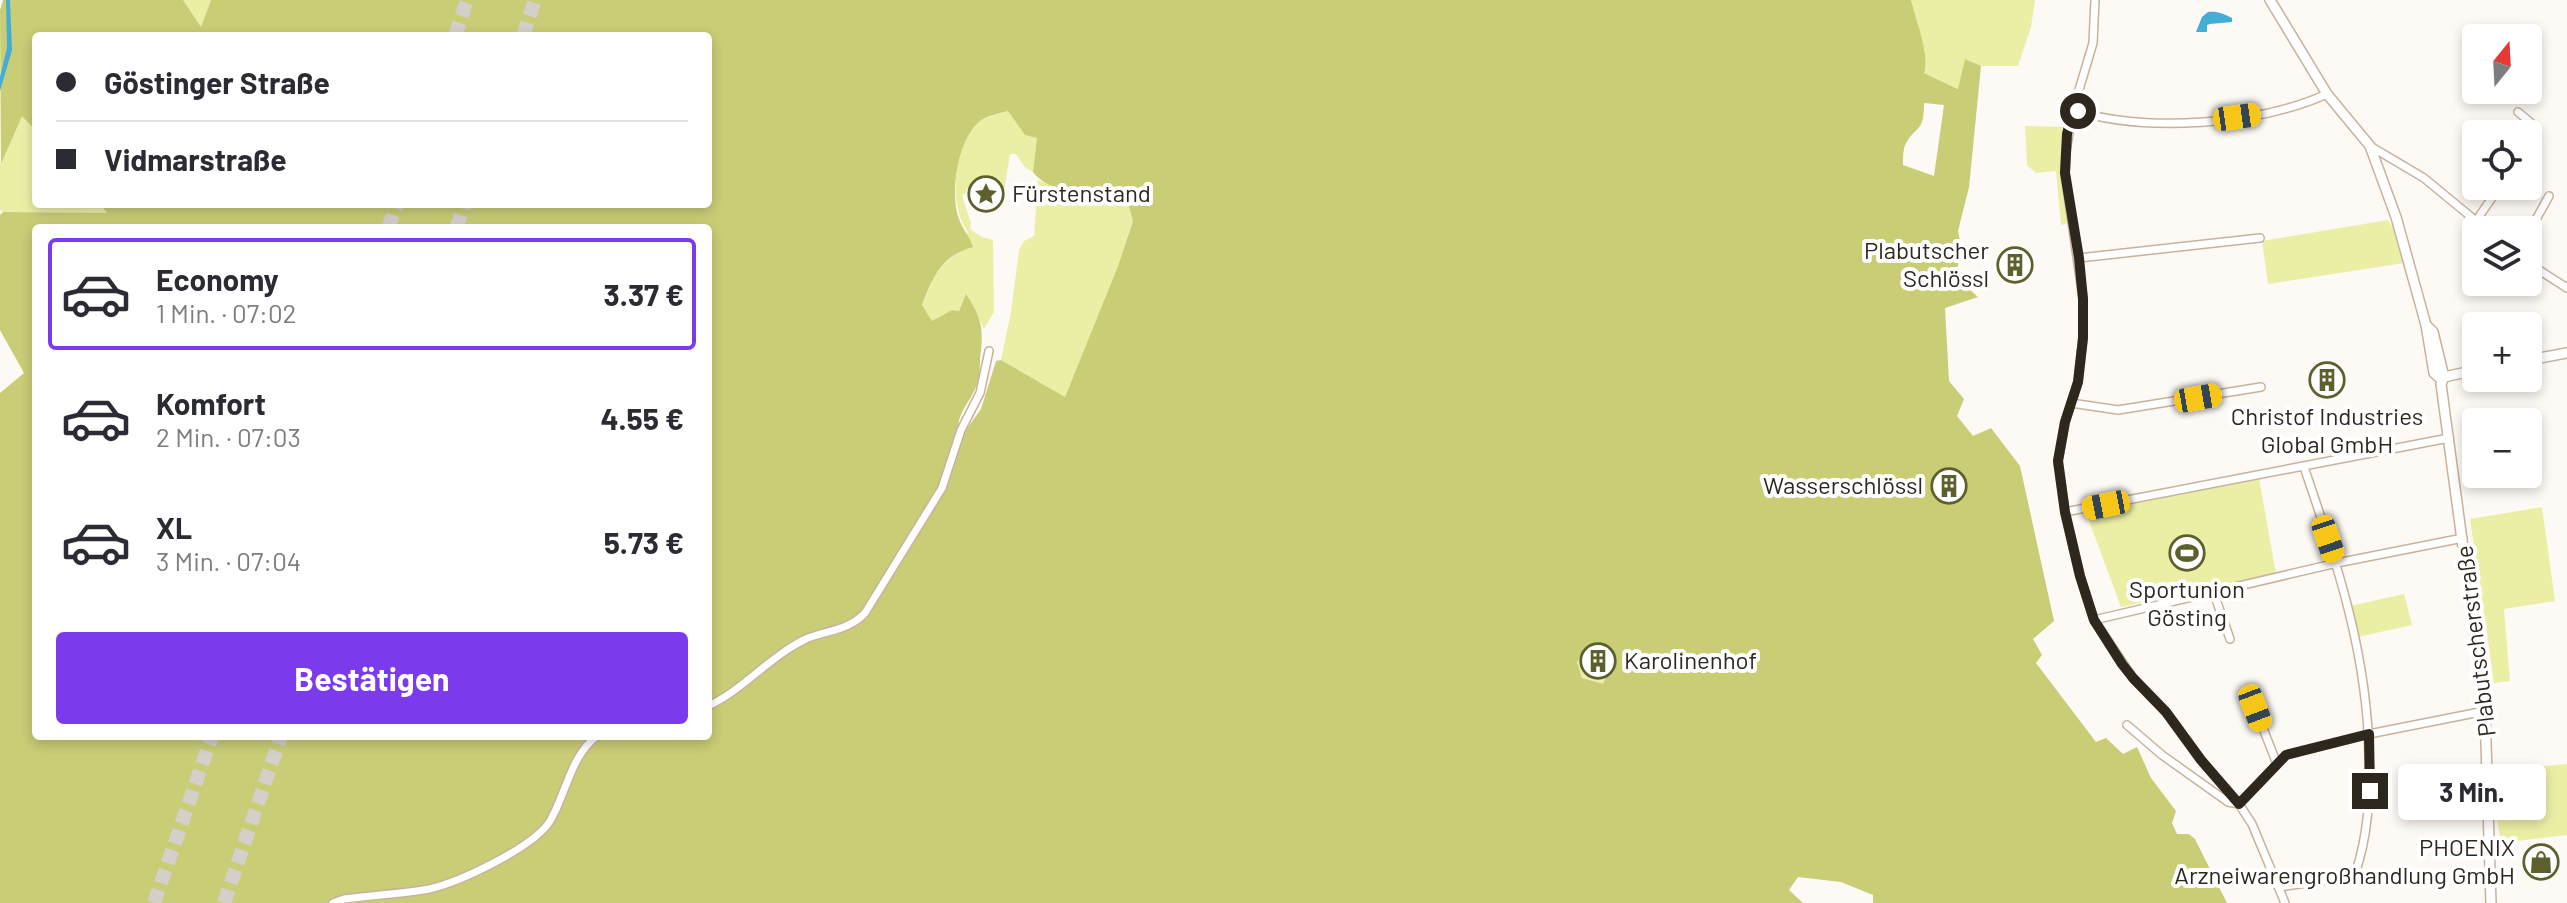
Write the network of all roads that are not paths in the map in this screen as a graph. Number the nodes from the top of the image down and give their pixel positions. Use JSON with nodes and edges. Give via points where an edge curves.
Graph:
{"nodes":[{"id":1,"x":2095,"y":0,"type":"edge"},
{"id":2,"x":2270,"y":0,"type":"edge"},
{"id":3,"x":2327,"y":94,"type":"junction"},
{"id":4,"x":2073,"y":110,"type":"junction"},
{"id":5,"x":2518,"y":112,"type":"dead end"},
{"id":6,"x":2528,"y":120,"type":"edge"},
{"id":7,"x":2370,"y":146,"type":"junction"},
{"id":8,"x":2549,"y":196,"type":"dead end"},
{"id":9,"x":2470,"y":216,"type":"edge"},
{"id":10,"x":2538,"y":216,"type":"edge"},
{"id":11,"x":2260,"y":238,"type":"dead end"},
{"id":12,"x":2079,"y":258,"type":"junction"},
{"id":13,"x":2542,"y":272,"type":"edge"},
{"id":14,"x":2567,"y":288,"type":"edge"},
{"id":15,"x":989,"y":351,"type":"dead end"},
{"id":16,"x":2567,"y":353,"type":"edge"},
{"id":17,"x":2542,"y":357,"type":"edge"},
{"id":18,"x":2462,"y":374,"type":"edge"},
{"id":19,"x":2443,"y":379,"type":"junction"},
{"id":20,"x":2261,"y":387,"type":"dead end"},
{"id":21,"x":2071,"y":403,"type":"junction"},
{"id":22,"x":2449,"y":438,"type":"junction"},
{"id":23,"x":2304,"y":467,"type":"junction"},
{"id":24,"x":2065,"y":512,"type":"junction"},
{"id":25,"x":2464,"y":538,"type":"junction"},
{"id":26,"x":2337,"y":563,"type":"junction"},
{"id":27,"x":2213,"y":591,"type":"junction"},
{"id":28,"x":2094,"y":620,"type":"junction"},
{"id":29,"x":2230,"y":639,"type":"dead end"},
{"id":30,"x":712,"y":703,"type":"edge"},
{"id":31,"x":2255,"y":708,"type":"dead end"},
{"id":32,"x":2485,"y":711,"type":"junction"},
{"id":33,"x":2127,"y":725,"type":"dead end"},
{"id":34,"x":2369,"y":734,"type":"junction"},
{"id":35,"x":593,"y":740,"type":"edge"},
{"id":36,"x":2277,"y":764,"type":"junction"},
{"id":37,"x":2239,"y":804,"type":"junction"},
{"id":38,"x":2279,"y":887,"type":"junction"},
{"id":39,"x":333,"y":903,"type":"edge"},
{"id":40,"x":2285,"y":903,"type":"edge"},
{"id":41,"x":2491,"y":903,"type":"edge"}],
"edges":[{"from":1,"to":4,"type":"street","via":[[2092,47]]},
{"from":2,"to":3,"type":"street","name":"Plabutscherstraße"},
{"from":3,"to":4,"type":"street","via":[[2274,112],[2185,123],[2129,123]]},
{"from":3,"to":7,"type":"street","name":"Plabutscherstraße"},
{"from":4,"to":12,"type":"street","via":[[2065,173]]},
{"from":5,"to":6,"type":"street"},
{"from":7,"to":9,"type":"street","via":[[2424,178]]},
{"from":7,"to":19,"type":"street","name":"Plabutscherstraße","via":[[2386,183],[2426,325],[2434,373]]},
{"from":8,"to":10,"type":"street"},
{"from":11,"to":12,"type":"street"},
{"from":12,"to":21,"type":"street","via":[[2083,338]]},
{"from":13,"to":14,"type":"street"},
{"from":15,"to":30,"type":"street","via":[[980,393],[942,488],[865,613],[855,623],[791,648]]},
{"from":16,"to":17,"type":"street"},
{"from":18,"to":19,"type":"street"},
{"from":19,"to":22,"type":"street","name":"Plabutscherstraße"},
{"from":20,"to":21,"type":"street","via":[[2118,410]]},
{"from":21,"to":24,"type":"street","via":[[2058,461]]},
{"from":22,"to":23,"type":"street"},
{"from":22,"to":25,"type":"street","name":"Plabutscherstraße"},
{"from":23,"to":24,"type":"street"},
{"from":23,"to":26,"type":"street"},
{"from":24,"to":28,"type":"street"},
{"from":25,"to":26,"type":"street"},
{"from":25,"to":32,"type":"street","name":"Plabutscherstraße"},
{"from":26,"to":27,"type":"street"},
{"from":26,"to":34,"type":"street","via":[[2365,681]]},
{"from":27,"to":28,"type":"street"},
{"from":27,"to":29,"type":"street"},
{"from":28,"to":37,"type":"street","via":[[2133,678]]},
{"from":31,"to":36,"type":"street"},
{"from":32,"to":34,"type":"street"},
{"from":32,"to":41,"type":"street","name":"Plabutscherstraße"},
{"from":33,"to":37,"type":"street","via":[[2228,802]]},
{"from":34,"to":36,"type":"street","via":[[2286,755]]},
{"from":34,"to":38,"type":"street","via":[[2368,822],[2355,874]]},
{"from":35,"to":39,"type":"street","via":[[546,828],[518,850],[433,888]]},
{"from":36,"to":37,"type":"street"},
{"from":37,"to":38,"type":"street"},
{"from":38,"to":40,"type":"street"}]}
